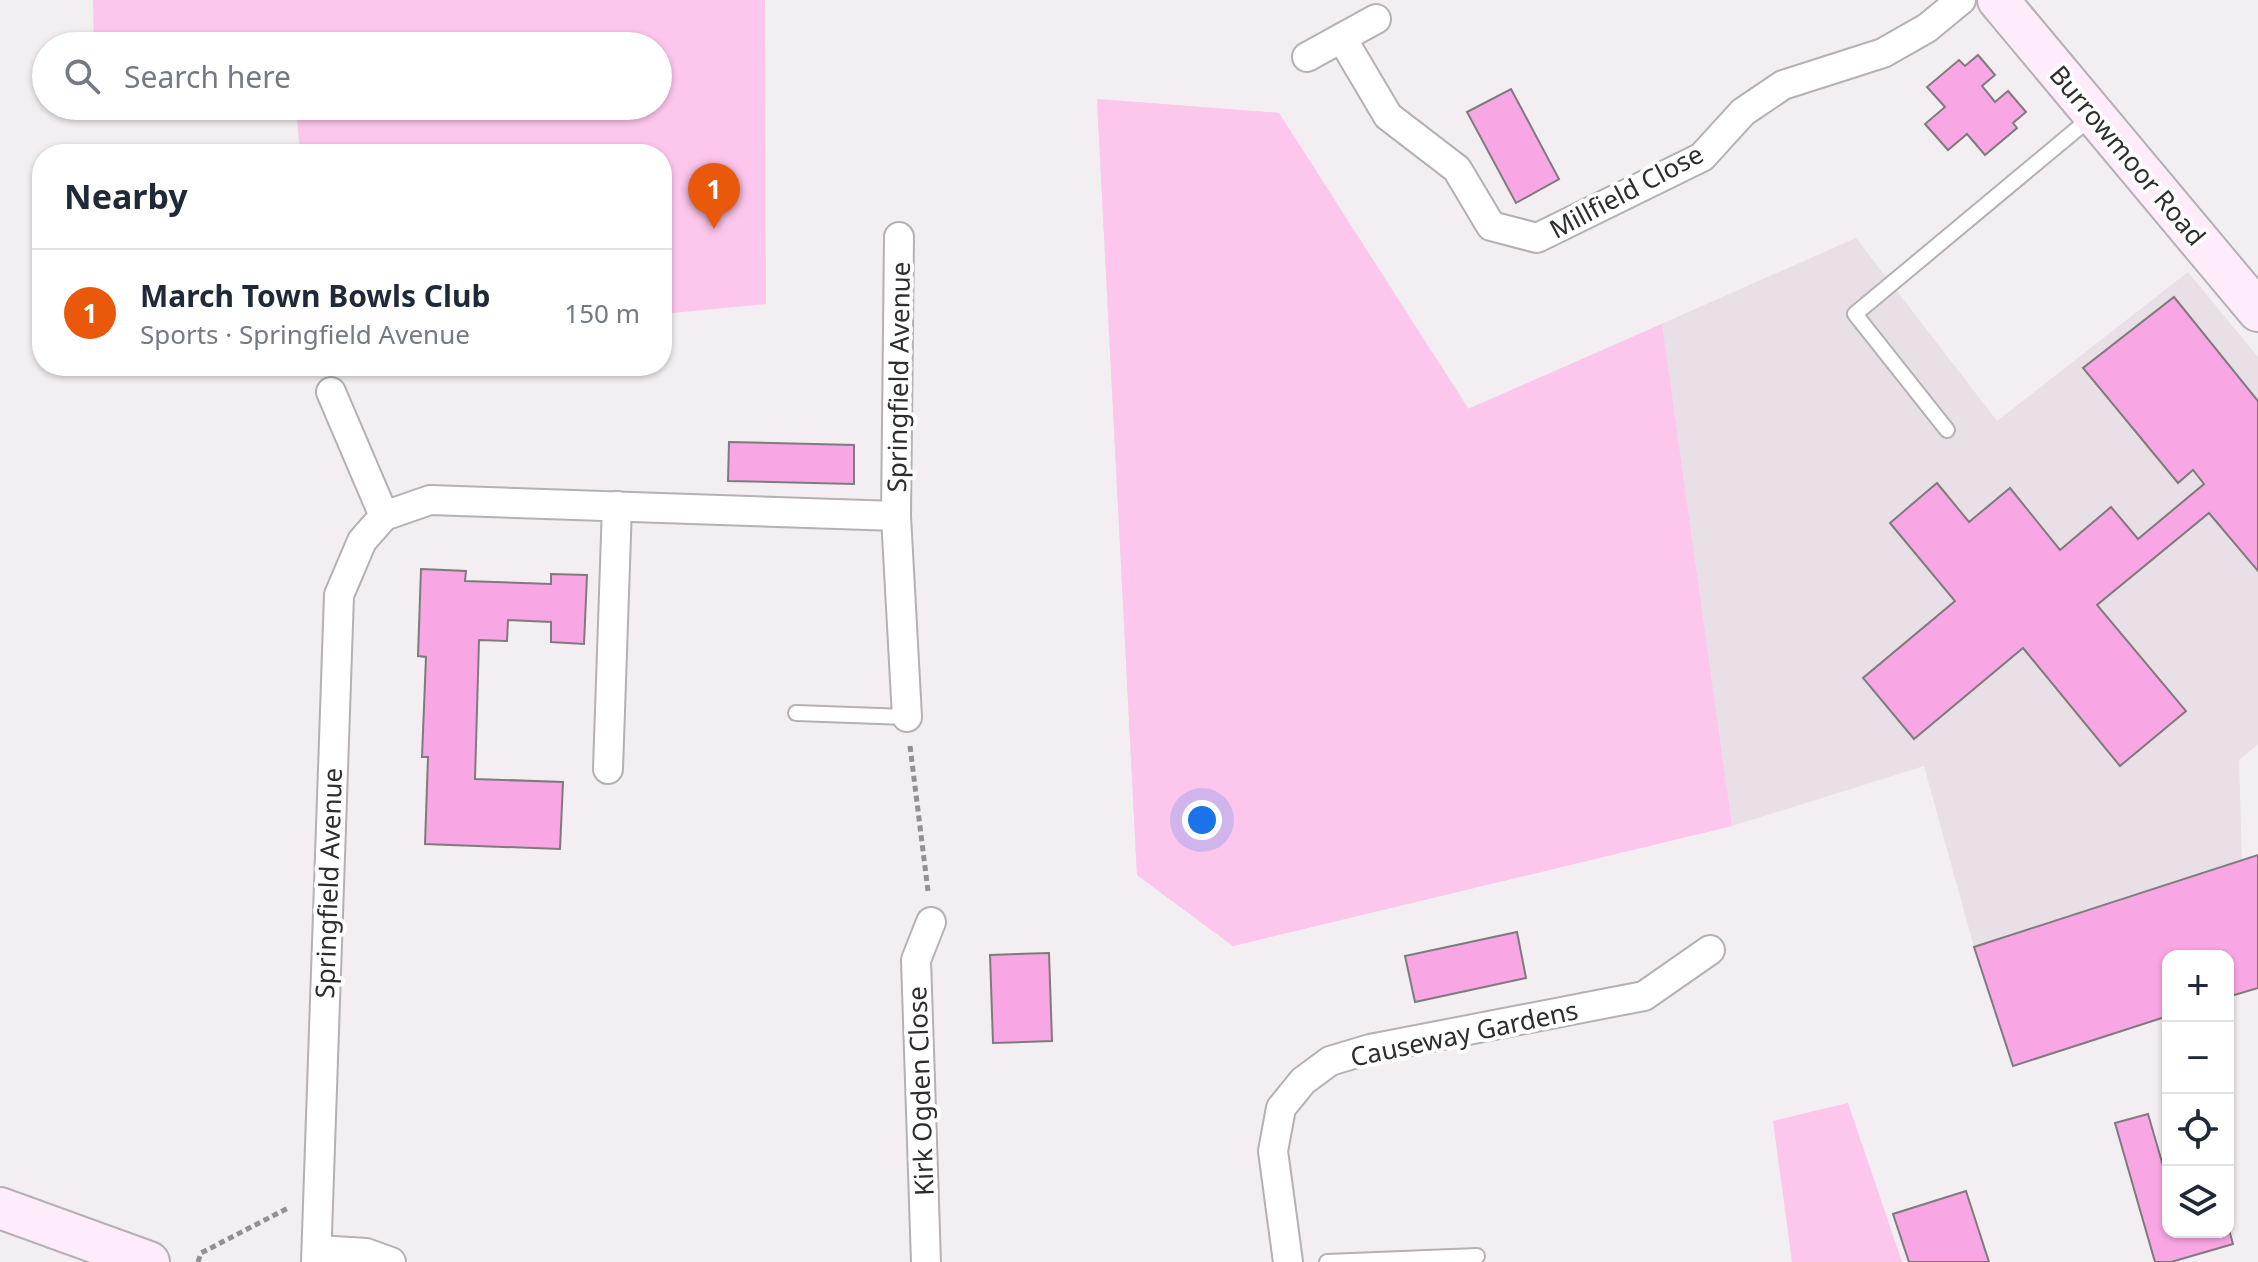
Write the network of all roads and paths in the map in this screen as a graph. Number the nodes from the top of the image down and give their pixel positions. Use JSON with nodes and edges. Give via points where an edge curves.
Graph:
{"nodes":[{"id":1,"x":1961,"y":0,"type":"edge"},
{"id":2,"x":2002,"y":1,"type":"edge"},
{"id":3,"x":1376,"y":19,"type":"dead end"},
{"id":4,"x":1343,"y":40,"type":"junction"},
{"id":5,"x":1307,"y":57,"type":"dead end"},
{"id":6,"x":2094,"y":115,"type":"junction"},
{"id":7,"x":899,"y":237,"type":"dead end"},
{"id":8,"x":2258,"y":311,"type":"edge"},
{"id":9,"x":331,"y":392,"type":"dead end"},
{"id":10,"x":1947,"y":430,"type":"dead end"},
{"id":11,"x":617,"y":506,"type":"junction"},
{"id":12,"x":384,"y":516,"type":"junction"},
{"id":13,"x":896,"y":516,"type":"junction"},
{"id":14,"x":796,"y":713,"type":"dead end"},
{"id":15,"x":907,"y":717,"type":"junction"},
{"id":16,"x":608,"y":769,"type":"dead end"},
{"id":17,"x":931,"y":922,"type":"joint"},
{"id":18,"x":1710,"y":950,"type":"dead end"},
{"id":19,"x":294,"y":1205,"type":"dead end"},
{"id":20,"x":0,"y":1208,"type":"edge"},
{"id":21,"x":317,"y":1256,"type":"edge"},
{"id":22,"x":1477,"y":1256,"type":"dead end"},
{"id":23,"x":149,"y":1262,"type":"edge"},
{"id":24,"x":198,"y":1262,"type":"edge"},
{"id":25,"x":391,"y":1262,"type":"edge"},
{"id":26,"x":926,"y":1262,"type":"edge"},
{"id":27,"x":1288,"y":1262,"type":"edge"},
{"id":28,"x":1327,"y":1262,"type":"edge"}],
"edges":[{"from":1,"to":4,"type":"street","name":"Millfield Close","via":[[1927,28],[1883,53],[1783,85],[1743,112],[1702,157],[1537,238],[1491,226],[1457,169],[1388,116]]},
{"from":2,"to":6,"type":"street","name":"Burrowmoor Road"},
{"from":3,"to":4,"type":"street"},
{"from":4,"to":5,"type":"street"},
{"from":6,"to":8,"type":"street","name":"Burrowmoor Road"},
{"from":6,"to":10,"type":"lane","via":[[1855,314]]},
{"from":7,"to":13,"type":"street","name":"Springfield Avenue"},
{"from":9,"to":12,"type":"street"},
{"from":11,"to":12,"type":"street","name":"Springfield Avenue","via":[[430,500]]},
{"from":11,"to":13,"type":"street","name":"Springfield Avenue"},
{"from":11,"to":16,"type":"street"},
{"from":12,"to":21,"type":"street","name":"Springfield Avenue","via":[[362,541],[339,595]]},
{"from":13,"to":15,"type":"street","name":"Springfield Avenue"},
{"from":14,"to":15,"type":"lane"},
{"from":15,"to":17,"type":"path"},
{"from":17,"to":26,"type":"street","name":"Kirk Ogden Close","via":[[916,960]]},
{"from":18,"to":27,"type":"street","name":"Causeway Gardens","via":[[1644,996],[1330,1061],[1303,1081],[1281,1108],[1273,1151]]},
{"from":19,"to":24,"type":"path","via":[[201,1253]]},
{"from":20,"to":23,"type":"street"},
{"from":21,"to":25,"type":"street","via":[[366,1253]]},
{"from":22,"to":28,"type":"lane"}]}
